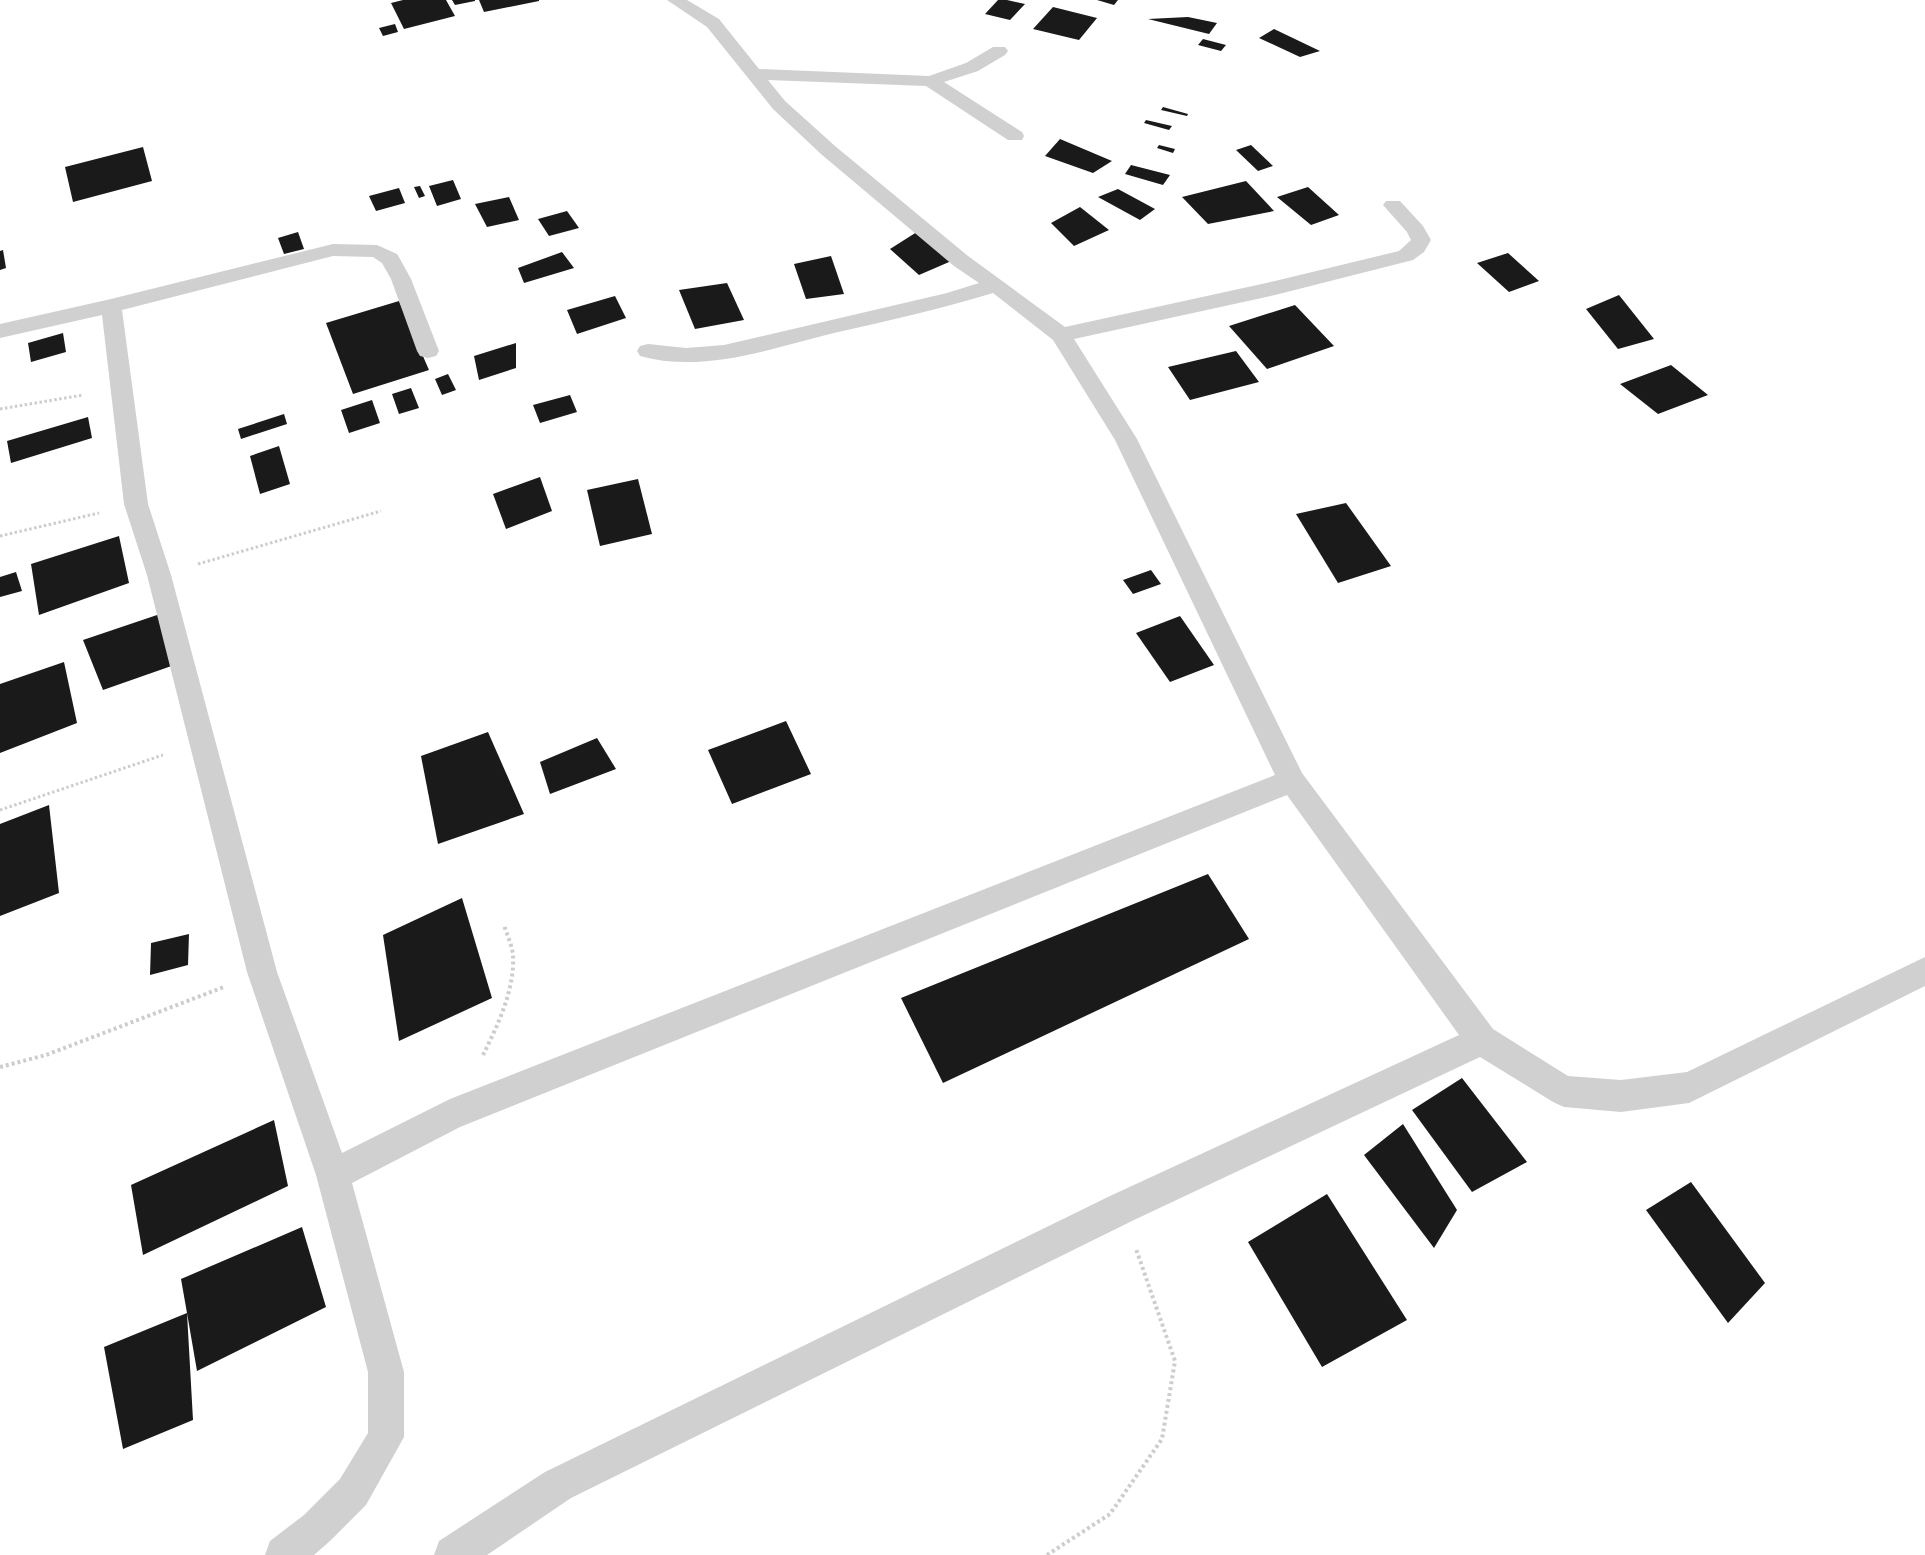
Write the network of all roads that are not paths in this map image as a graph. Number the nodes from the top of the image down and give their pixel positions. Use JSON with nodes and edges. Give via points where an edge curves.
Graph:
{"nodes":[{"id":1,"x":675,"y":0,"type":"edge"},
{"id":2,"x":998,"y":51,"type":"dead end"},
{"id":3,"x":754,"y":74,"type":"junction"},
{"id":4,"x":930,"y":81,"type":"junction"},
{"id":5,"x":1015,"y":136,"type":"dead end"},
{"id":6,"x":1393,"y":205,"type":"dead end"},
{"id":7,"x":996,"y":285,"type":"junction"},
{"id":8,"x":111,"y":306,"type":"junction"},
{"id":9,"x":0,"y":331,"type":"edge"},
{"id":10,"x":1061,"y":335,"type":"junction"},
{"id":11,"x":428,"y":351,"type":"dead end"},
{"id":12,"x":648,"y":351,"type":"dead end"},
{"id":13,"x":1292,"y":782,"type":"junction"},
{"id":14,"x":1925,"y":971,"type":"edge"},
{"id":15,"x":1482,"y":1040,"type":"junction"},
{"id":16,"x":333,"y":1175,"type":"junction"},
{"id":17,"x":284,"y":1555,"type":"edge"},
{"id":18,"x":453,"y":1555,"type":"edge"}],
"edges":[{"from":1,"to":3,"type":"street","via":[[714,23]]},
{"from":2,"to":4,"type":"street","via":[[972,66]]},
{"from":3,"to":4,"type":"street"},
{"from":3,"to":7,"type":"street","via":[[779,105],[828,150],[961,261]]},
{"from":4,"to":5,"type":"street"},
{"from":6,"to":10,"type":"street","via":[[1422,240],[1418,248],[1406,256]]},
{"from":7,"to":10,"type":"street"},
{"from":7,"to":12,"type":"street","via":[[951,299],[724,352],[688,357],[663,356]]},
{"from":8,"to":9,"type":"street"},
{"from":8,"to":11,"type":"street","via":[[333,250],[377,250],[390,259],[401,279]]},
{"from":8,"to":16,"type":"street","via":[[136,504],[159,575],[262,972]]},
{"from":10,"to":13,"type":"street","via":[[1126,438]]},
{"from":13,"to":15,"type":"street"},
{"from":13,"to":16,"type":"street","via":[[450,1115]]},
{"from":14,"to":15,"type":"street","via":[[1689,1087],[1622,1096],[1564,1091]]},
{"from":15,"to":18,"type":"street","via":[[1122,1208],[558,1485]]},
{"from":16,"to":17,"type":"street","via":[[386,1372],[386,1437],[352,1492],[318,1528]]}]}
